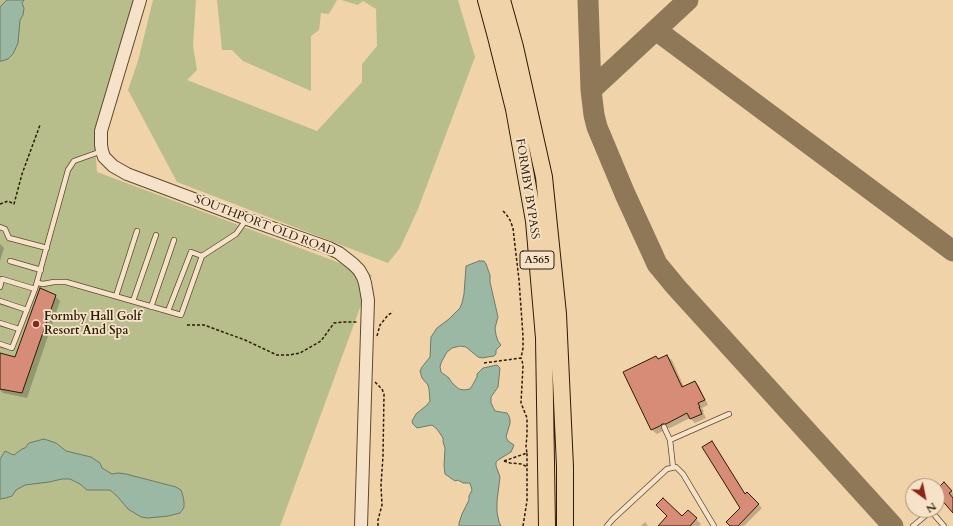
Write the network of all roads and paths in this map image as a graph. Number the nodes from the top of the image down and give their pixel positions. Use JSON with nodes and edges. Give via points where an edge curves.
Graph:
{"nodes":[{"id":1,"x":140,"y":0,"type":"edge"},
{"id":2,"x":486,"y":0,"type":"edge"},
{"id":3,"x":502,"y":0,"type":"edge"},
{"id":4,"x":40,"y":125,"type":"dead end"},
{"id":5,"x":102,"y":152,"type":"junction"},
{"id":6,"x":0,"y":204,"type":"edge"},
{"id":7,"x":502,"y":210,"type":"dead end"},
{"id":8,"x":248,"y":219,"type":"junction"},
{"id":9,"x":0,"y":227,"type":"edge"},
{"id":10,"x":137,"y":231,"type":"dead end"},
{"id":11,"x":156,"y":235,"type":"dead end"},
{"id":12,"x":174,"y":240,"type":"dead end"},
{"id":13,"x":47,"y":248,"type":"junction"},
{"id":14,"x":202,"y":256,"type":"junction"},
{"id":15,"x":10,"y":261,"type":"dead end"},
{"id":16,"x":41,"y":270,"type":"junction"},
{"id":17,"x":38,"y":283,"type":"junction"},
{"id":18,"x":0,"y":287,"type":"edge"},
{"id":19,"x":36,"y":289,"type":"junction"},
{"id":20,"x":116,"y":296,"type":"junction"},
{"id":21,"x":0,"y":301,"type":"edge"},
{"id":22,"x":133,"y":301,"type":"junction"},
{"id":23,"x":151,"y":306,"type":"junction"},
{"id":24,"x":27,"y":310,"type":"junction"},
{"id":25,"x":168,"y":312,"type":"junction"},
{"id":26,"x":393,"y":312,"type":"dead end"},
{"id":27,"x":0,"y":323,"type":"edge"},
{"id":28,"x":367,"y":324,"type":"junction"},
{"id":29,"x":187,"y":325,"type":"dead end"},
{"id":30,"x":20,"y":329,"type":"junction"},
{"id":31,"x":376,"y":339,"type":"dead end"},
{"id":32,"x":0,"y":344,"type":"edge"},
{"id":33,"x":520,"y":358,"type":"junction"},
{"id":34,"x":484,"y":363,"type":"dead end"},
{"id":35,"x":374,"y":380,"type":"dead end"},
{"id":36,"x":729,"y":414,"type":"dead end"},
{"id":37,"x":664,"y":427,"type":"dead end"},
{"id":38,"x":670,"y":440,"type":"junction"},
{"id":39,"x":527,"y":453,"type":"junction"},
{"id":40,"x":527,"y":467,"type":"junction"},
{"id":41,"x":673,"y":468,"type":"junction"},
{"id":42,"x":711,"y":525,"type":"edge"},
{"id":43,"x":361,"y":526,"type":"edge"},
{"id":44,"x":378,"y":526,"type":"edge"},
{"id":45,"x":522,"y":526,"type":"edge"},
{"id":46,"x":547,"y":526,"type":"edge"},
{"id":47,"x":565,"y":526,"type":"edge"},
{"id":48,"x":607,"y":526,"type":"edge"},
{"id":49,"x":913,"y":526,"type":"edge"},
{"id":50,"x":944,"y":526,"type":"edge"}],
"edges":[{"from":1,"to":5,"type":"street","via":[[101,131]]},
{"from":2,"to":46,"type":"highway","name":"FORMBY BYPASS","number":"A565","via":[[514,108],[534,221],[544,338]]},
{"from":3,"to":47,"type":"highway","name":"FORMBY BYPASS","number":"A565","via":[[544,177],[558,314]]},
{"from":4,"to":6,"type":"path","via":[[14,204],[8,201]]},
{"from":5,"to":8,"type":"street","name":"SOUTHPORT OLD ROAD","via":[[113,166],[127,174]]},
{"from":5,"to":13,"type":"lane","via":[[74,161],[68,170]]},
{"from":7,"to":33,"type":"path","via":[[513,228],[518,261],[523,336]]},
{"from":8,"to":14,"type":"lane","via":[[236,234]]},
{"from":8,"to":28,"type":"street","name":"SOUTHPORT OLD ROAD","via":[[329,248],[353,264],[365,283],[368,300]]},
{"from":9,"to":13,"type":"lane","via":[[6,229],[9,238]]},
{"from":10,"to":20,"type":"lane"},
{"from":11,"to":22,"type":"lane"},
{"from":12,"to":23,"type":"lane"},
{"from":13,"to":16,"type":"lane"},
{"from":14,"to":25,"type":"lane","via":[[191,252]]},
{"from":14,"to":25,"type":"lane","via":[[181,315]]},
{"from":15,"to":16,"type":"lane"},
{"from":16,"to":17,"type":"lane"},
{"from":17,"to":19,"type":"lane"},
{"from":17,"to":20,"type":"lane","via":[[66,282]]},
{"from":18,"to":19,"type":"lane","via":[[2,279]]},
{"from":19,"to":24,"type":"lane"},
{"from":20,"to":22,"type":"lane"},
{"from":21,"to":24,"type":"lane"},
{"from":22,"to":23,"type":"lane"},
{"from":23,"to":25,"type":"lane"},
{"from":24,"to":30,"type":"lane"},
{"from":26,"to":31,"type":"path","via":[[380,325]]},
{"from":27,"to":30,"type":"lane"},
{"from":28,"to":29,"type":"path","via":[[334,323],[321,341],[300,353],[289,355],[277,355],[204,324]]},
{"from":28,"to":43,"type":"street","name":"SOUTHPORT OLD ROAD"},
{"from":30,"to":32,"type":"lane","via":[[12,348]]},
{"from":33,"to":34,"type":"path"},
{"from":33,"to":39,"type":"path","via":[[523,366],[521,403],[527,418]]},
{"from":35,"to":44,"type":"path","via":[[384,394],[382,505]]},
{"from":36,"to":38,"type":"lane"},
{"from":37,"to":38,"type":"lane"},
{"from":38,"to":41,"type":"lane"},
{"from":39,"to":40,"type":"path"},
{"from":39,"to":40,"type":"path","via":[[504,461]]},
{"from":40,"to":45,"type":"path","via":[[527,501]]},
{"from":41,"to":42,"type":"lane","via":[[676,467],[683,474]]},
{"from":41,"to":48,"type":"lane","via":[[667,469]]},
{"from":49,"to":50,"type":"lane","via":[[931,511]]}]}
